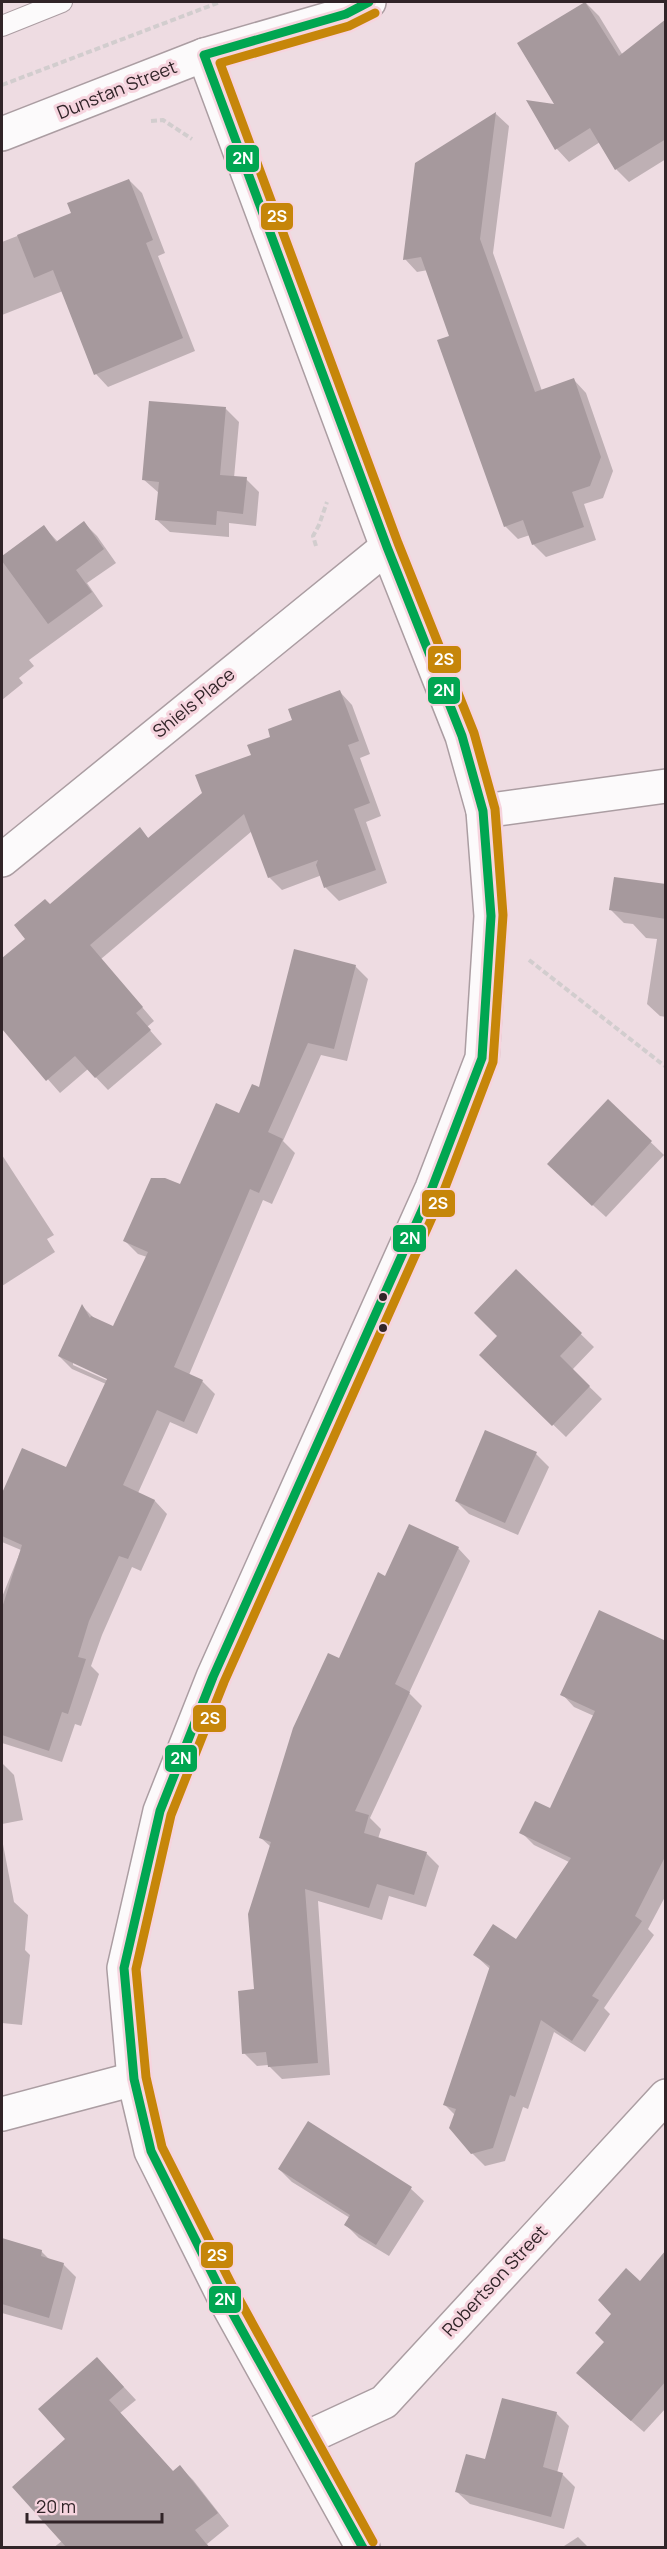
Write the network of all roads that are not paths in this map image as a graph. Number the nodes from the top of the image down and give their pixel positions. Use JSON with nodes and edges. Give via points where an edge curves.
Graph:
{"nodes":[{"id":1,"x":62,"y":2,"type":"edge"},
{"id":2,"x":369,"y":2,"type":"edge"},
{"id":3,"x":2,"y":26,"type":"edge"},
{"id":4,"x":204,"y":55,"type":"junction"},
{"id":5,"x":2,"y":134,"type":"edge"},
{"id":6,"x":387,"y":547,"type":"junction"},
{"id":7,"x":666,"y":786,"type":"edge"},
{"id":8,"x":483,"y":811,"type":"junction"},
{"id":9,"x":2,"y":860,"type":"edge"},
{"id":10,"x":134,"y":2079,"type":"junction"},
{"id":11,"x":666,"y":2096,"type":"edge"},
{"id":12,"x":2,"y":2114,"type":"edge"},
{"id":13,"x":304,"y":2439,"type":"junction"},
{"id":14,"x":363,"y":2547,"type":"edge"}],
"edges":[{"from":1,"to":3,"type":"lane"},
{"from":2,"to":4,"type":"street","name":"Dunstan Street","via":[[346,14]]},
{"from":4,"to":5,"type":"street","name":"Dunstan Street"},
{"from":4,"to":6,"type":"street"},
{"from":6,"to":8,"type":"street","via":[[462,736]]},
{"from":6,"to":9,"type":"street","name":"Shiels Place"},
{"from":7,"to":8,"type":"street"},
{"from":8,"to":10,"type":"street","via":[[491,916],[482,1059],[432,1188],[213,1677],[160,1811],[124,1968]]},
{"from":10,"to":12,"type":"street"},
{"from":10,"to":13,"type":"street","via":[[151,2151],[228,2305]]},
{"from":11,"to":13,"type":"street","name":"Robertson Street","via":[[384,2402]]},
{"from":13,"to":14,"type":"street"}]}
